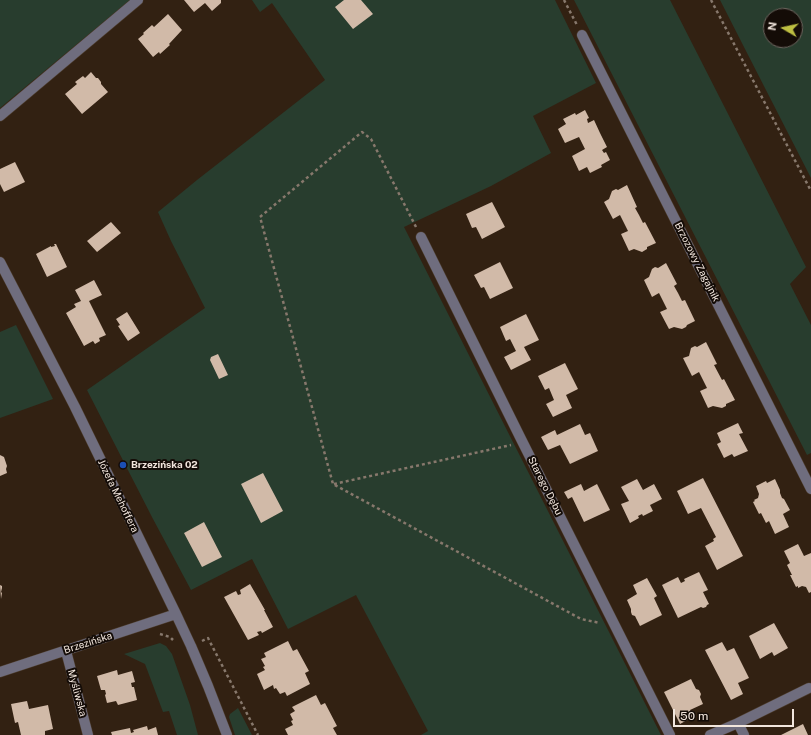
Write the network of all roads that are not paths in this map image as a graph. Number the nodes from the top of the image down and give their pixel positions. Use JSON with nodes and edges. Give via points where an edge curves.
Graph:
{"nodes":[{"id":1,"x":138,"y":0,"type":"edge"},
{"id":2,"x":582,"y":36,"type":"road end"},
{"id":3,"x":0,"y":116,"type":"edge"},
{"id":4,"x":421,"y":237,"type":"road end"},
{"id":5,"x":0,"y":262,"type":"edge"},
{"id":6,"x":811,"y":489,"type":"edge"},
{"id":7,"x":176,"y":614,"type":"junction"},
{"id":8,"x":66,"y":650,"type":"junction"},
{"id":9,"x":0,"y":672,"type":"edge"},
{"id":10,"x":809,"y":688,"type":"dead end"},
{"id":11,"x":738,"y":723,"type":"junction"},
{"id":12,"x":88,"y":735,"type":"edge"},
{"id":13,"x":227,"y":735,"type":"edge"},
{"id":14,"x":670,"y":735,"type":"edge"},
{"id":15,"x":710,"y":735,"type":"edge"},
{"id":16,"x":744,"y":735,"type":"edge"}],
"edges":[{"from":1,"to":3,"type":"street"},
{"from":2,"to":6,"type":"street","name":"Brzozowy Zagajnik"},
{"from":4,"to":14,"type":"street","name":"Starego Dębu"},
{"from":5,"to":7,"type":"street","name":"Józefa Mehoffera","via":[[75,407]]},
{"from":7,"to":8,"type":"street","name":"Brzezińska"},
{"from":7,"to":13,"type":"street","name":"Józefa Mehoffera"},
{"from":8,"to":9,"type":"street","name":"Brzezińska"},
{"from":8,"to":12,"type":"street","name":"Myśliwska"},
{"from":10,"to":11,"type":"street"},
{"from":11,"to":15,"type":"street"},
{"from":11,"to":16,"type":"street"}]}
